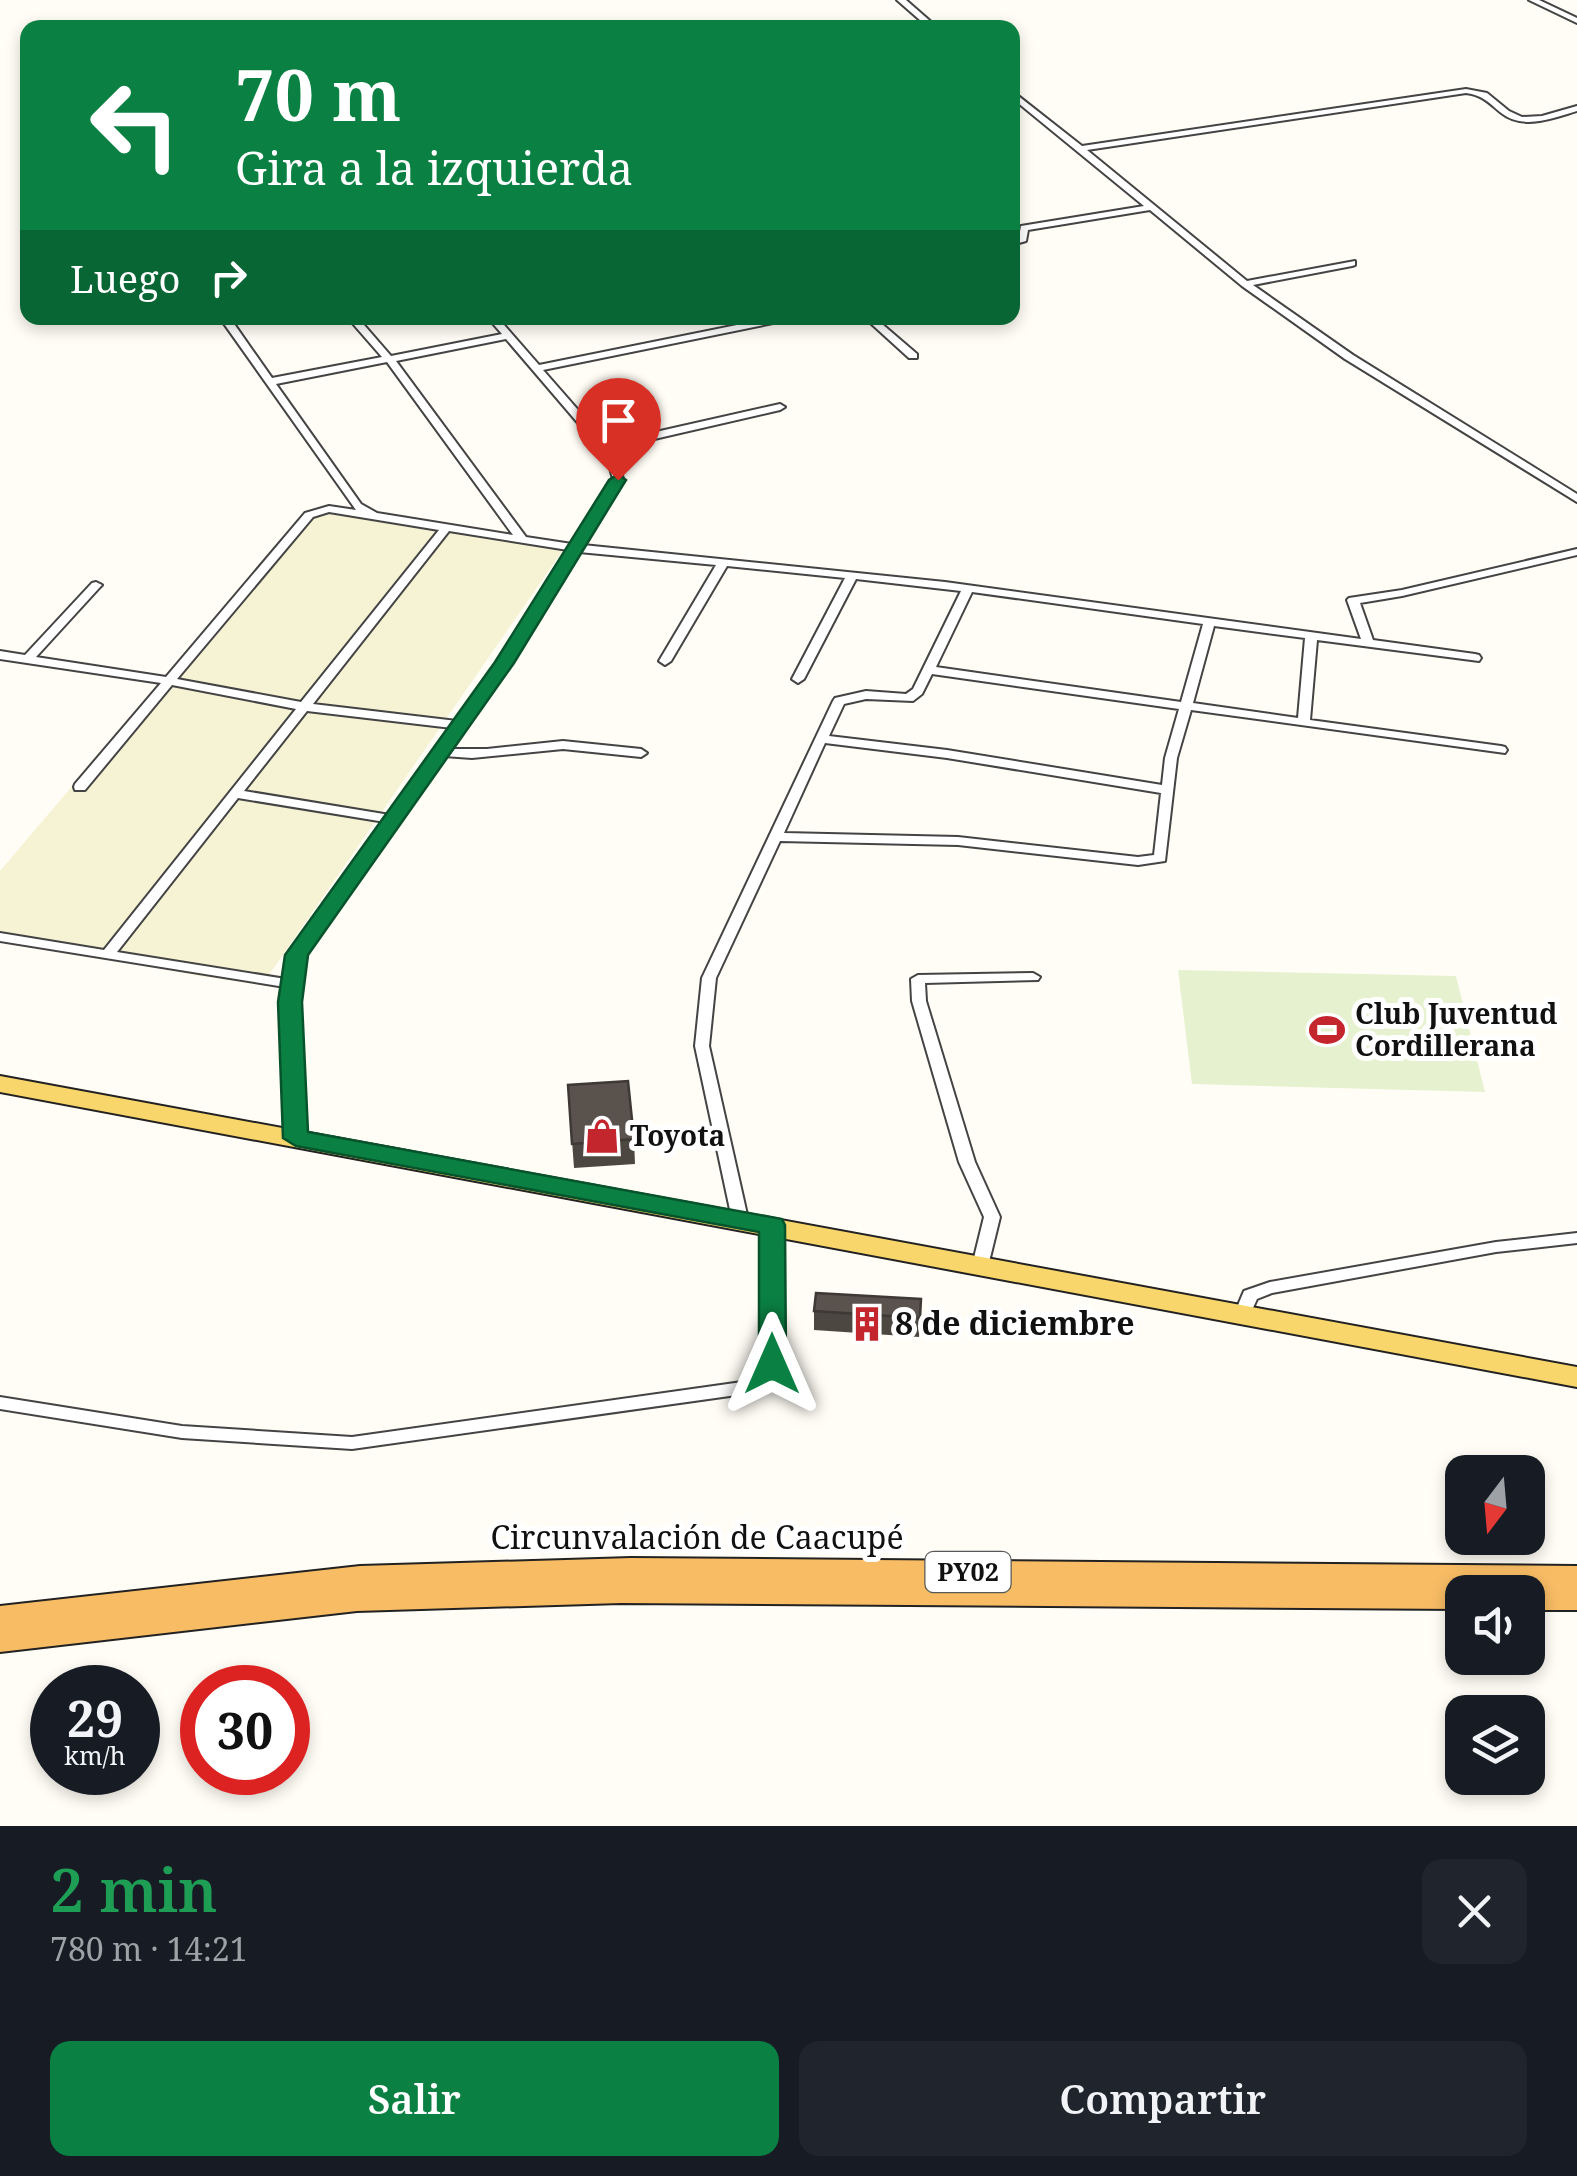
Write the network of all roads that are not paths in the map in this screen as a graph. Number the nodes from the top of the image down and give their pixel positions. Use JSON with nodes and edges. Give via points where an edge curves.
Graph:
{"nodes":[{"id":1,"x":901,"y":0,"type":"edge"},
{"id":2,"x":1534,"y":0,"type":"edge"},
{"id":3,"x":925,"y":20,"type":"edge"},
{"id":4,"x":1577,"y":21,"type":"edge"},
{"id":5,"x":1020,"y":100,"type":"edge"},
{"id":6,"x":1577,"y":108,"type":"edge"},
{"id":7,"x":1080,"y":150,"type":"junction"},
{"id":8,"x":1149,"y":208,"type":"junction"},
{"id":9,"x":1020,"y":241,"type":"edge"},
{"id":10,"x":1352,"y":263,"type":"dead end"},
{"id":11,"x":1245,"y":284,"type":"junction"},
{"id":12,"x":231,"y":325,"type":"edge"},
{"id":13,"x":359,"y":325,"type":"edge"},
{"id":14,"x":504,"y":325,"type":"edge"},
{"id":15,"x":748,"y":325,"type":"edge"},
{"id":16,"x":878,"y":325,"type":"edge"},
{"id":17,"x":509,"y":336,"type":"junction"},
{"id":18,"x":912,"y":356,"type":"dead end"},
{"id":19,"x":390,"y":360,"type":"junction"},
{"id":20,"x":537,"y":368,"type":"junction"},
{"id":21,"x":268,"y":382,"type":"junction"},
{"id":22,"x":780,"y":407,"type":"dead end"},
{"id":23,"x":604,"y":446,"type":"junction"},
{"id":24,"x":1577,"y":499,"type":"edge"},
{"id":25,"x":374,"y":516,"type":"junction"},
{"id":26,"x":446,"y":528,"type":"junction"},
{"id":27,"x":523,"y":540,"type":"junction"},
{"id":28,"x":577,"y":548,"type":"junction"},
{"id":29,"x":1577,"y":552,"type":"edge"},
{"id":30,"x":723,"y":563,"type":"junction"},
{"id":31,"x":852,"y":576,"type":"junction"},
{"id":32,"x":96,"y":585,"type":"dead end"},
{"id":33,"x":968,"y":588,"type":"junction"},
{"id":34,"x":1210,"y":620,"type":"junction"},
{"id":35,"x":1311,"y":634,"type":"junction"},
{"id":36,"x":1368,"y":643,"type":"junction"},
{"id":37,"x":0,"y":655,"type":"edge"},
{"id":38,"x":29,"y":658,"type":"junction"},
{"id":39,"x":1475,"y":658,"type":"dead end"},
{"id":40,"x":665,"y":662,"type":"dead end"},
{"id":41,"x":929,"y":670,"type":"junction"},
{"id":42,"x":798,"y":679,"type":"dead end"},
{"id":43,"x":169,"y":680,"type":"junction"},
{"id":44,"x":1186,"y":706,"type":"junction"},
{"id":45,"x":304,"y":707,"type":"junction"},
{"id":46,"x":1304,"y":722,"type":"junction"},
{"id":47,"x":460,"y":725,"type":"junction"},
{"id":48,"x":821,"y":740,"type":"junction"},
{"id":49,"x":1500,"y":750,"type":"dead end"},
{"id":50,"x":441,"y":752,"type":"junction"},
{"id":51,"x":641,"y":753,"type":"dead end"},
{"id":52,"x":80,"y":786,"type":"dead end"},
{"id":53,"x":1168,"y":790,"type":"junction"},
{"id":54,"x":235,"y":794,"type":"junction"},
{"id":55,"x":393,"y":819,"type":"junction"},
{"id":56,"x":776,"y":836,"type":"junction"},
{"id":57,"x":0,"y":937,"type":"edge"},
{"id":58,"x":108,"y":954,"type":"junction"},
{"id":59,"x":1033,"y":978,"type":"dead end"},
{"id":60,"x":291,"y":984,"type":"junction"},
{"id":61,"x":0,"y":1084,"type":"edge"},
{"id":62,"x":296,"y":1138,"type":"junction"},
{"id":63,"x":740,"y":1220,"type":"junction"},
{"id":64,"x":772,"y":1225,"type":"junction"},
{"id":65,"x":1577,"y":1238,"type":"edge"},
{"id":66,"x":980,"y":1266,"type":"junction"},
{"id":67,"x":1241,"y":1317,"type":"junction"},
{"id":68,"x":1577,"y":1377,"type":"edge"},
{"id":69,"x":0,"y":1403,"type":"edge"},
{"id":70,"x":1577,"y":1578,"type":"edge"},
{"id":71,"x":1445,"y":1597,"type":"edge"},
{"id":72,"x":1545,"y":1598,"type":"edge"},
{"id":73,"x":1577,"y":1598,"type":"edge"},
{"id":74,"x":0,"y":1618,"type":"edge"},
{"id":75,"x":0,"y":1640,"type":"edge"}],
"edges":[{"from":1,"to":3,"type":"street"},
{"from":2,"to":4,"type":"street"},
{"from":5,"to":7,"type":"street"},
{"from":6,"to":7,"type":"street","via":[[1519,119],[1482,91],[1466,91]]},
{"from":7,"to":8,"type":"street"},
{"from":8,"to":9,"type":"street","via":[[1024,228]]},
{"from":8,"to":11,"type":"street"},
{"from":10,"to":11,"type":"street"},
{"from":11,"to":24,"type":"street","via":[[1348,357]]},
{"from":12,"to":21,"type":"street"},
{"from":13,"to":19,"type":"street"},
{"from":14,"to":17,"type":"street"},
{"from":15,"to":20,"type":"street"},
{"from":16,"to":18,"type":"street"},
{"from":17,"to":19,"type":"street"},
{"from":17,"to":20,"type":"street"},
{"from":19,"to":21,"type":"street"},
{"from":19,"to":27,"type":"street"},
{"from":20,"to":23,"type":"street"},
{"from":21,"to":25,"type":"street","via":[[357,506]]},
{"from":22,"to":23,"type":"street"},
{"from":23,"to":28,"type":"street","via":[[618,480]]},
{"from":25,"to":26,"type":"street"},
{"from":25,"to":43,"type":"street","via":[[329,509],[308,515]]},
{"from":26,"to":27,"type":"street"},
{"from":26,"to":45,"type":"street"},
{"from":27,"to":28,"type":"street"},
{"from":28,"to":30,"type":"street"},
{"from":28,"to":47,"type":"street"},
{"from":29,"to":36,"type":"street","via":[[1352,600]]},
{"from":30,"to":31,"type":"street"},
{"from":30,"to":40,"type":"street"},
{"from":31,"to":33,"type":"street"},
{"from":31,"to":42,"type":"street"},
{"from":32,"to":38,"type":"street"},
{"from":33,"to":34,"type":"street"},
{"from":33,"to":41,"type":"street"},
{"from":34,"to":35,"type":"street"},
{"from":34,"to":44,"type":"street"},
{"from":35,"to":36,"type":"street"},
{"from":35,"to":46,"type":"street"},
{"from":36,"to":39,"type":"street"},
{"from":37,"to":38,"type":"street"},
{"from":38,"to":43,"type":"street"},
{"from":41,"to":44,"type":"street"},
{"from":41,"to":48,"type":"street","via":[[909,698],[839,701]]},
{"from":43,"to":45,"type":"street"},
{"from":43,"to":52,"type":"street"},
{"from":44,"to":46,"type":"street"},
{"from":44,"to":53,"type":"street"},
{"from":45,"to":47,"type":"street"},
{"from":45,"to":54,"type":"street"},
{"from":46,"to":49,"type":"street"},
{"from":47,"to":50,"type":"street"},
{"from":48,"to":53,"type":"street"},
{"from":48,"to":56,"type":"street"},
{"from":50,"to":51,"type":"street","via":[[470,758],[560,745]]},
{"from":50,"to":55,"type":"street"},
{"from":53,"to":56,"type":"street","via":[[1160,858],[1138,861],[958,842]]},
{"from":54,"to":55,"type":"street"},
{"from":54,"to":58,"type":"street"},
{"from":55,"to":60,"type":"street","via":[[297,955]]},
{"from":56,"to":63,"type":"street","via":[[710,978],[702,1046]]},
{"from":57,"to":58,"type":"street"},
{"from":58,"to":60,"type":"street"},
{"from":59,"to":66,"type":"street","via":[[918,979],[968,1162],[992,1217]]},
{"from":60,"to":62,"type":"street"},
{"from":61,"to":62,"type":"main road"},
{"from":62,"to":63,"type":"main road"},
{"from":63,"to":64,"type":"main road"},
{"from":64,"to":66,"type":"main road"},
{"from":64,"to":69,"type":"street","via":[[772,1364],[744,1388],[352,1443],[182,1432]]},
{"from":65,"to":67,"type":"street","via":[[1270,1288],[1250,1295]]},
{"from":66,"to":67,"type":"main road"},
{"from":67,"to":68,"type":"main road"},
{"from":70,"to":74,"type":"highway","name":"Circunvalación de Caacupé","number":"PY02","via":[[631,1570],[360,1578]]},
{"from":71,"to":75,"type":"highway","name":"Circunvalación de Caacupé","number":"PY02","via":[[621,1590],[357,1599]]},
{"from":72,"to":73,"type":"highway"}]}
